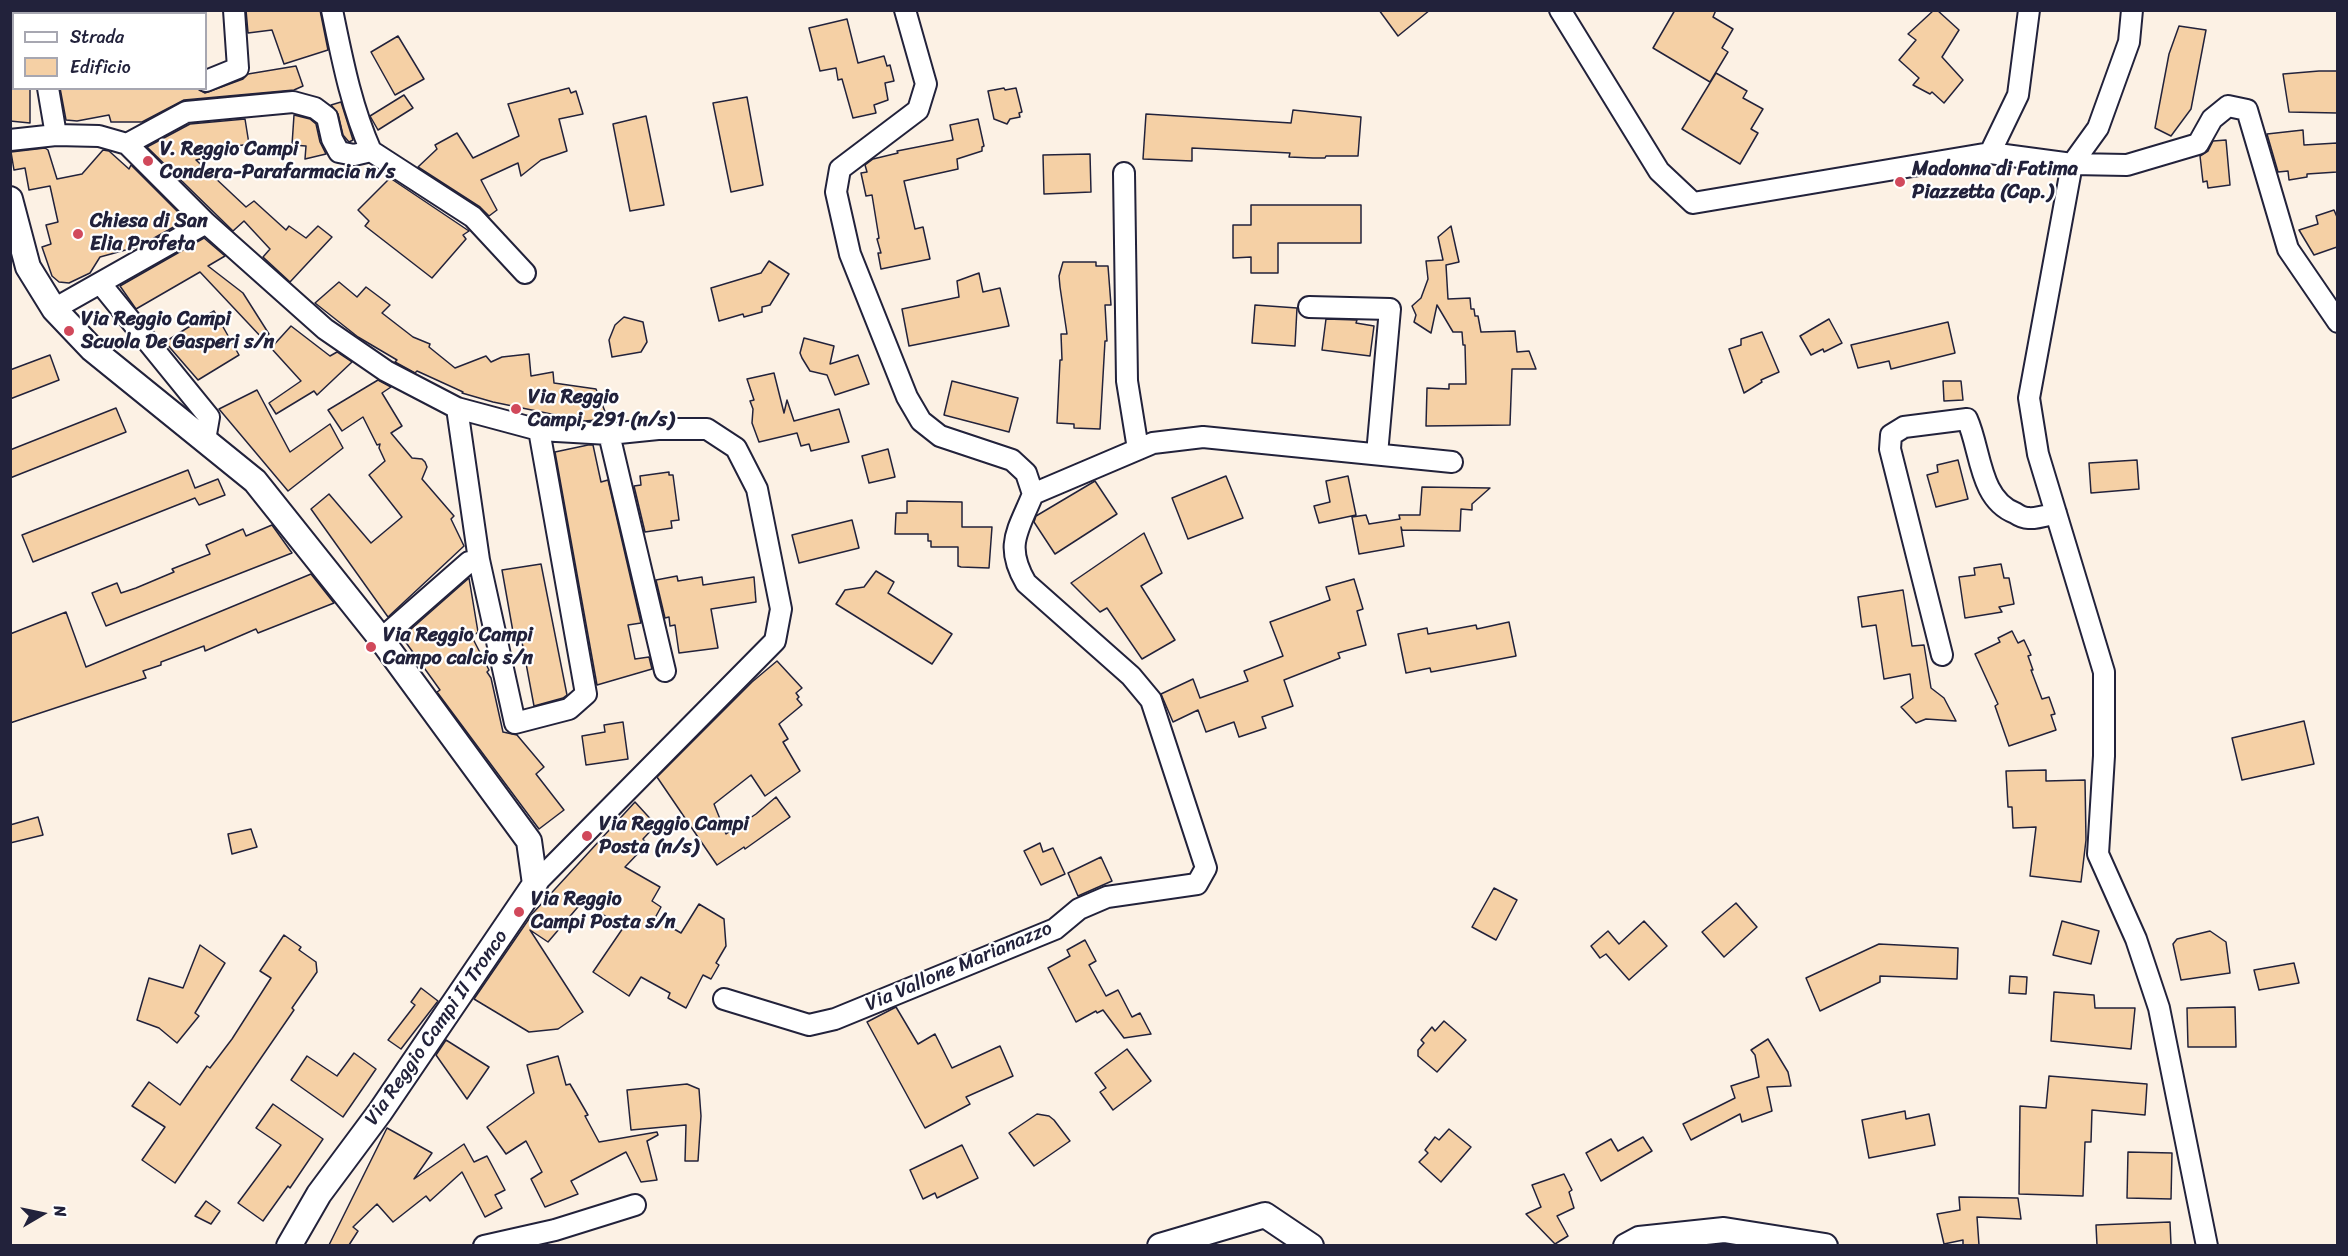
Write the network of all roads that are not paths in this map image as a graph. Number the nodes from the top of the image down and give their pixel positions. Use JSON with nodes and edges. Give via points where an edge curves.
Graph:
{"nodes":[{"id":1,"x":234,"y":10,"type":"edge"},
{"id":2,"x":332,"y":10,"type":"edge"},
{"id":3,"x":905,"y":10,"type":"edge"},
{"id":4,"x":1560,"y":10,"type":"edge"},
{"id":5,"x":2028,"y":10,"type":"edge"},
{"id":6,"x":2132,"y":10,"type":"edge"},
{"id":7,"x":207,"y":81,"type":"edge"},
{"id":8,"x":48,"y":90,"type":"edge"},
{"id":9,"x":199,"y":90,"type":"edge"},
{"id":10,"x":203,"y":110,"type":"junction"},
{"id":11,"x":56,"y":135,"type":"junction"},
{"id":12,"x":10,"y":140,"type":"edge"},
{"id":13,"x":127,"y":144,"type":"junction"},
{"id":14,"x":371,"y":151,"type":"junction"},
{"id":15,"x":1990,"y":153,"type":"junction"},
{"id":16,"x":2072,"y":164,"type":"junction"},
{"id":17,"x":1124,"y":173,"type":"dead end"},
{"id":18,"x":10,"y":199,"type":"edge"},
{"id":19,"x":206,"y":223,"type":"junction"},
{"id":20,"x":525,"y":273,"type":"dead end"},
{"id":21,"x":100,"y":283,"type":"junction"},
{"id":22,"x":1309,"y":307,"type":"dead end"},
{"id":23,"x":54,"y":309,"type":"junction"},
{"id":24,"x":2337,"y":322,"type":"edge"},
{"id":25,"x":457,"y":408,"type":"junction"},
{"id":26,"x":539,"y":430,"type":"junction"},
{"id":27,"x":609,"y":434,"type":"junction"},
{"id":28,"x":204,"y":440,"type":"junction"},
{"id":29,"x":1138,"y":449,"type":"junction"},
{"id":30,"x":1377,"y":454,"type":"junction"},
{"id":31,"x":1452,"y":462,"type":"dead end"},
{"id":32,"x":1033,"y":494,"type":"junction"},
{"id":33,"x":2056,"y":513,"type":"junction"},
{"id":34,"x":479,"y":560,"type":"junction"},
{"id":35,"x":381,"y":639,"type":"junction"},
{"id":36,"x":1942,"y":655,"type":"dead end"},
{"id":37,"x":665,"y":671,"type":"dead end"},
{"id":38,"x":535,"y":884,"type":"junction"},
{"id":39,"x":724,"y":999,"type":"dead end"},
{"id":40,"x":635,"y":1205,"type":"dead end"},
{"id":41,"x":290,"y":1245,"type":"edge"},
{"id":42,"x":484,"y":1245,"type":"edge"},
{"id":43,"x":1160,"y":1245,"type":"edge"},
{"id":44,"x":1311,"y":1245,"type":"edge"},
{"id":45,"x":1626,"y":1245,"type":"edge"},
{"id":46,"x":1825,"y":1245,"type":"edge"},
{"id":47,"x":2207,"y":1245,"type":"edge"}],
"edges":[{"from":1,"to":7,"type":"street","via":[[238,68]]},
{"from":2,"to":14,"type":"street","via":[[347,81]]},
{"from":3,"to":32,"type":"street","via":[[926,84],[918,110],[840,169],[836,192],[850,254],[907,397],[921,421],[940,436],[1012,460],[1026,473]]},
{"from":4,"to":15,"type":"street","via":[[1659,171],[1692,203]]},
{"from":5,"to":15,"type":"street","via":[[2018,95]]},
{"from":6,"to":16,"type":"street","via":[[2129,42],[2098,128]]},
{"from":8,"to":11,"type":"street"},
{"from":9,"to":10,"type":"street"},
{"from":10,"to":13,"type":"street","via":[[186,112]]},
{"from":10,"to":14,"type":"street","via":[[293,102],[315,108],[327,117],[339,152],[354,155]]},
{"from":11,"to":12,"type":"street"},
{"from":11,"to":13,"type":"street","via":[[99,136]]},
{"from":13,"to":19,"type":"street"},
{"from":14,"to":20,"type":"street","via":[[473,217]]},
{"from":15,"to":16,"type":"street"},
{"from":16,"to":24,"type":"street","via":[[2127,165],[2198,144],[2212,119],[2228,106],[2247,110],[2288,249]]},
{"from":16,"to":33,"type":"street","via":[[2029,398],[2038,454]]},
{"from":17,"to":29,"type":"street","via":[[1128,381]]},
{"from":18,"to":23,"type":"main road","via":[[28,267]]},
{"from":19,"to":21,"type":"street"},
{"from":19,"to":25,"type":"street","via":[[325,329],[386,371]]},
{"from":21,"to":23,"type":"street"},
{"from":21,"to":28,"type":"street","via":[[209,417]]},
{"from":22,"to":30,"type":"street","via":[[1390,309]]},
{"from":23,"to":28,"type":"main road","via":[[92,350]]},
{"from":25,"to":26,"type":"street"},
{"from":25,"to":34,"type":"street"},
{"from":26,"to":27,"type":"street"},
{"from":26,"to":34,"type":"street","via":[[586,694],[568,709],[515,723]]},
{"from":27,"to":37,"type":"street"},
{"from":27,"to":38,"type":"street","via":[[707,429],[736,448],[757,489],[782,609],[775,641]]},
{"from":28,"to":35,"type":"main road","via":[[255,482]]},
{"from":29,"to":30,"type":"street","via":[[1153,443],[1203,437]]},
{"from":29,"to":32,"type":"street"},
{"from":30,"to":31,"type":"street"},
{"from":32,"to":39,"type":"street","name":"Via Vallone Marianazzo","via":[[1014,543],[1016,566],[1026,583],[1131,676],[1151,700],[1206,868],[1197,884],[1107,897],[1079,909],[1055,929],[836,1019],[809,1025]]},
{"from":33,"to":36,"type":"street","via":[[2027,518],[2008,511],[1994,499],[1967,419],[1904,427],[1891,435],[1890,449]]},
{"from":33,"to":47,"type":"street","via":[[2104,672],[2098,854],[2136,939],[2159,1008]]},
{"from":34,"to":35,"type":"street","via":[[469,562]]},
{"from":35,"to":38,"type":"main road","via":[[529,841]]},
{"from":38,"to":41,"type":"main road","name":"Via Reggio Campi II Tronco","via":[[380,1113],[319,1194]]},
{"from":40,"to":42,"type":"street","via":[[555,1230]]},
{"from":43,"to":44,"type":"main road","via":[[1265,1215]]},
{"from":45,"to":46,"type":"main road","via":[[1639,1239],[1724,1230]]}]}
